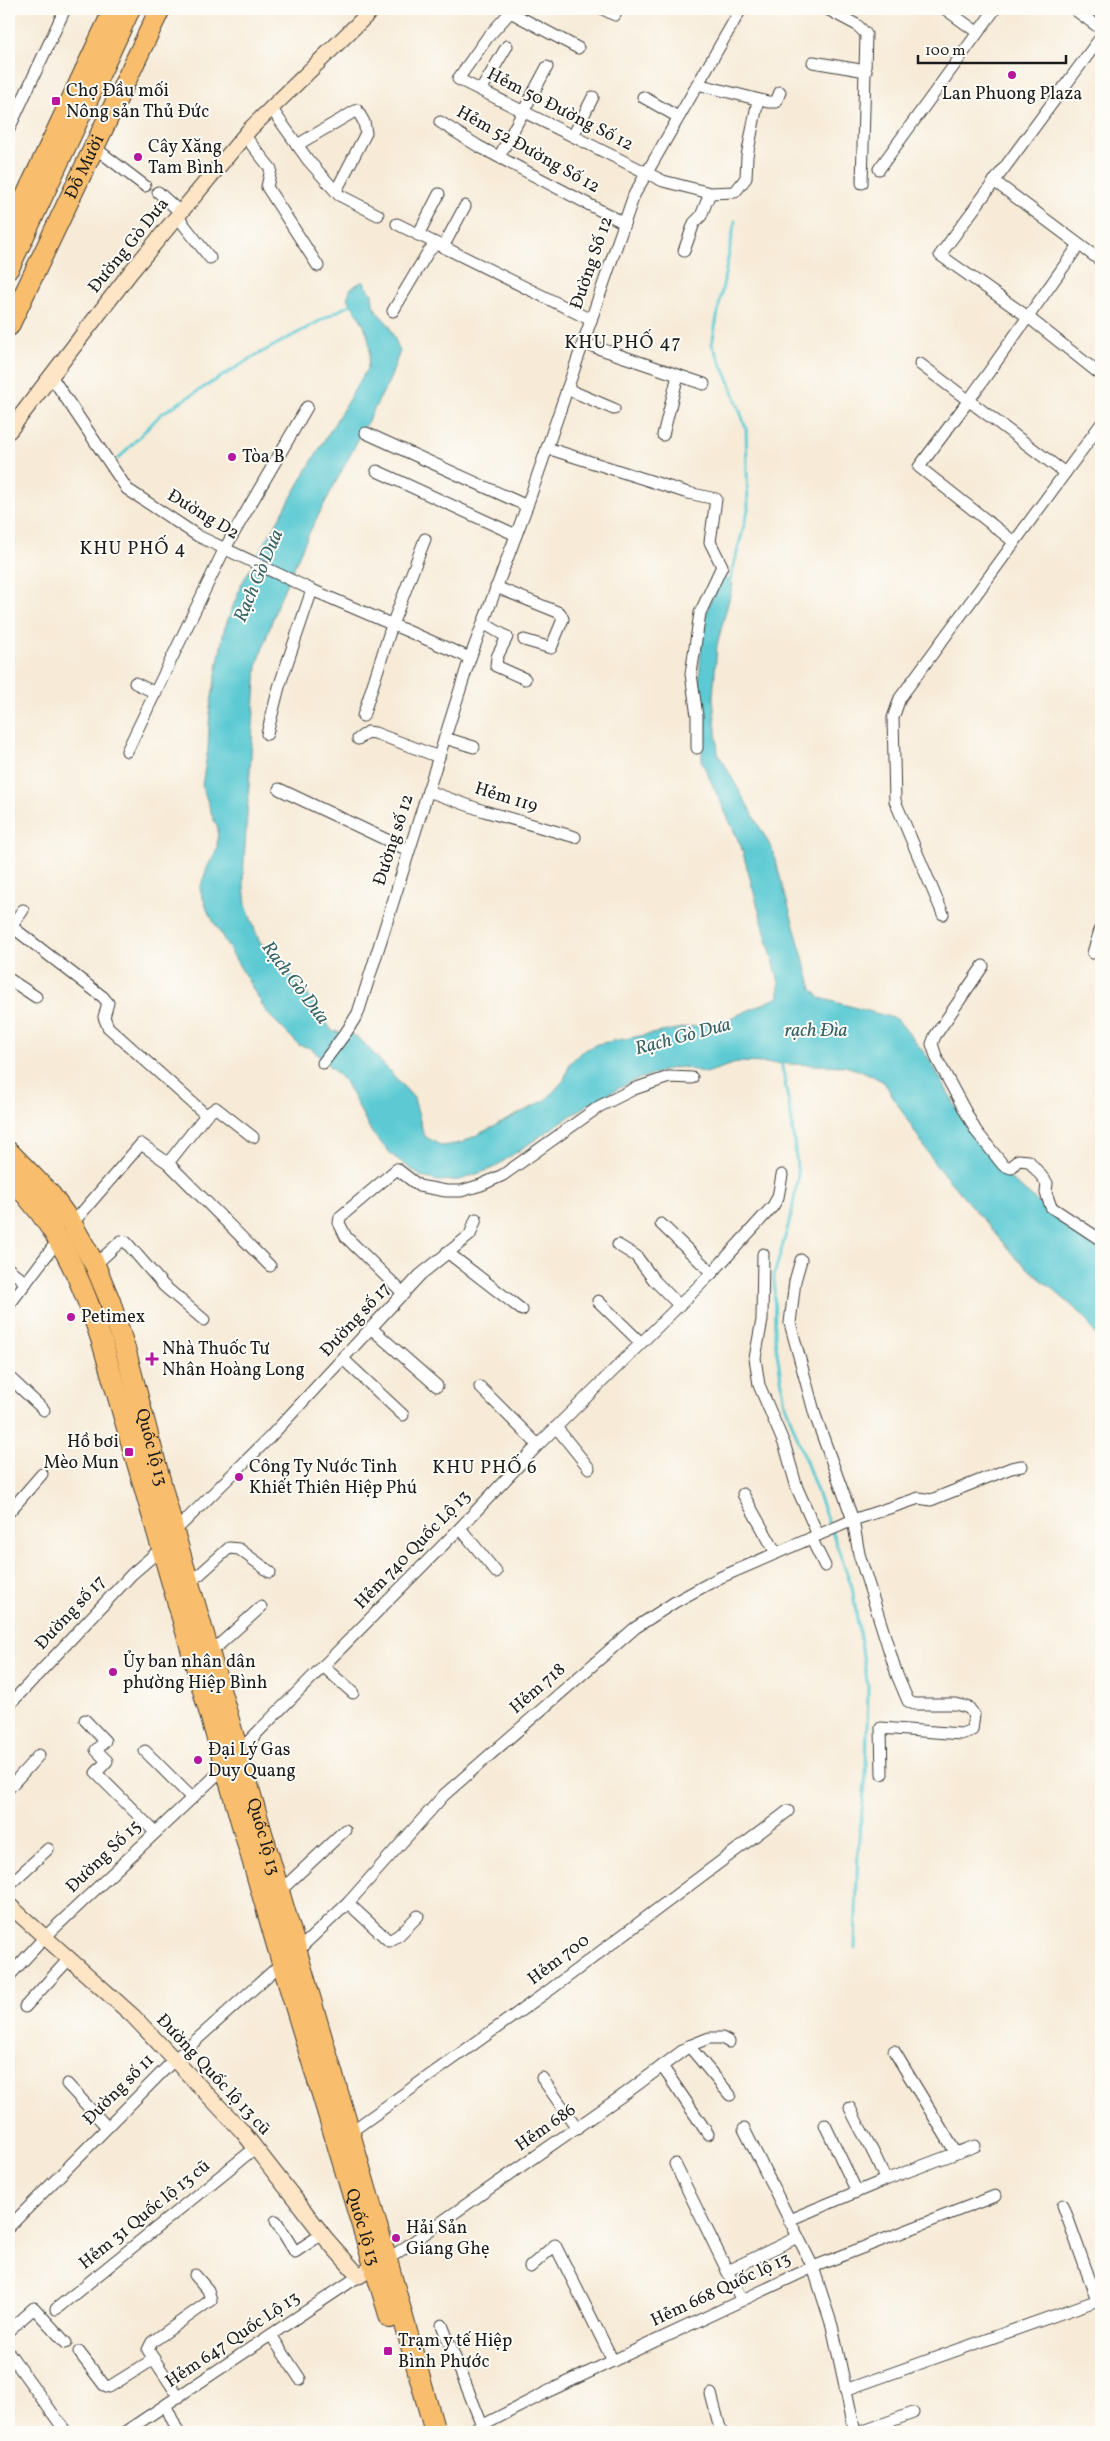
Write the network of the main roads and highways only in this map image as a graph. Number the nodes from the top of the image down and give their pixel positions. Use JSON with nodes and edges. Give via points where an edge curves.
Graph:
{"nodes":[{"id":1,"x":114,"y":9,"type":"edge"},
{"id":2,"x":130,"y":9,"type":"edge"},
{"id":3,"x":150,"y":9,"type":"edge"},
{"id":4,"x":160,"y":9,"type":"edge"},
{"id":5,"x":90,"y":144,"type":"junction"},
{"id":6,"x":12,"y":242,"type":"edge"},
{"id":7,"x":9,"y":268,"type":"edge"},
{"id":8,"x":9,"y":306,"type":"edge"},
{"id":9,"x":9,"y":326,"type":"edge"},
{"id":10,"x":9,"y":1152,"type":"edge"},
{"id":11,"x":9,"y":1177,"type":"edge"},
{"id":12,"x":66,"y":1231,"type":"junction"},
{"id":13,"x":232,"y":1758,"type":"junction"},
{"id":14,"x":289,"y":1958,"type":"junction"},
{"id":15,"x":373,"y":2268,"type":"junction"},
{"id":16,"x":421,"y":2432,"type":"edge"},
{"id":17,"x":435,"y":2432,"type":"edge"}],
"edges":[{"from":1,"to":6,"type":"highway","name":"Đỗ Mười"},
{"from":2,"to":6,"type":"highway","name":"Đỗ Mười"},
{"from":3,"to":5,"type":"highway","name":"Đỗ Mười"},
{"from":4,"to":5,"type":"highway","name":"Đỗ Mười"},
{"from":5,"to":8,"type":"highway","name":"Đỗ Mười"},
{"from":5,"to":9,"type":"highway","name":"Đỗ Mười"},
{"from":6,"to":7,"type":"highway","name":"Đỗ Mười"},
{"from":10,"to":12,"type":"highway","name":"Quốc lộ 13","via":[[51,1195]]},
{"from":11,"to":12,"type":"highway","name":"Quốc lộ 13"},
{"from":12,"to":13,"type":"highway","name":"Quốc lộ 13","via":[[100,1333],[162,1548]]},
{"from":12,"to":13,"type":"highway","name":"Quốc lộ 13","via":[[95,1265],[110,1301],[210,1653]]},
{"from":13,"to":14,"type":"highway","name":"Quốc lộ 13"},
{"from":13,"to":14,"type":"highway","name":"Quốc lộ 13","via":[[279,1892]]},
{"from":14,"to":15,"type":"highway","name":"Quốc lộ 13"},
{"from":14,"to":15,"type":"highway","name":"Quốc lộ 13","via":[[349,2133]]},
{"from":15,"to":16,"type":"highway","name":"Quốc lộ 13","via":[[394,2328]]},
{"from":15,"to":17,"type":"highway","name":"Quốc lộ 13"}]}
